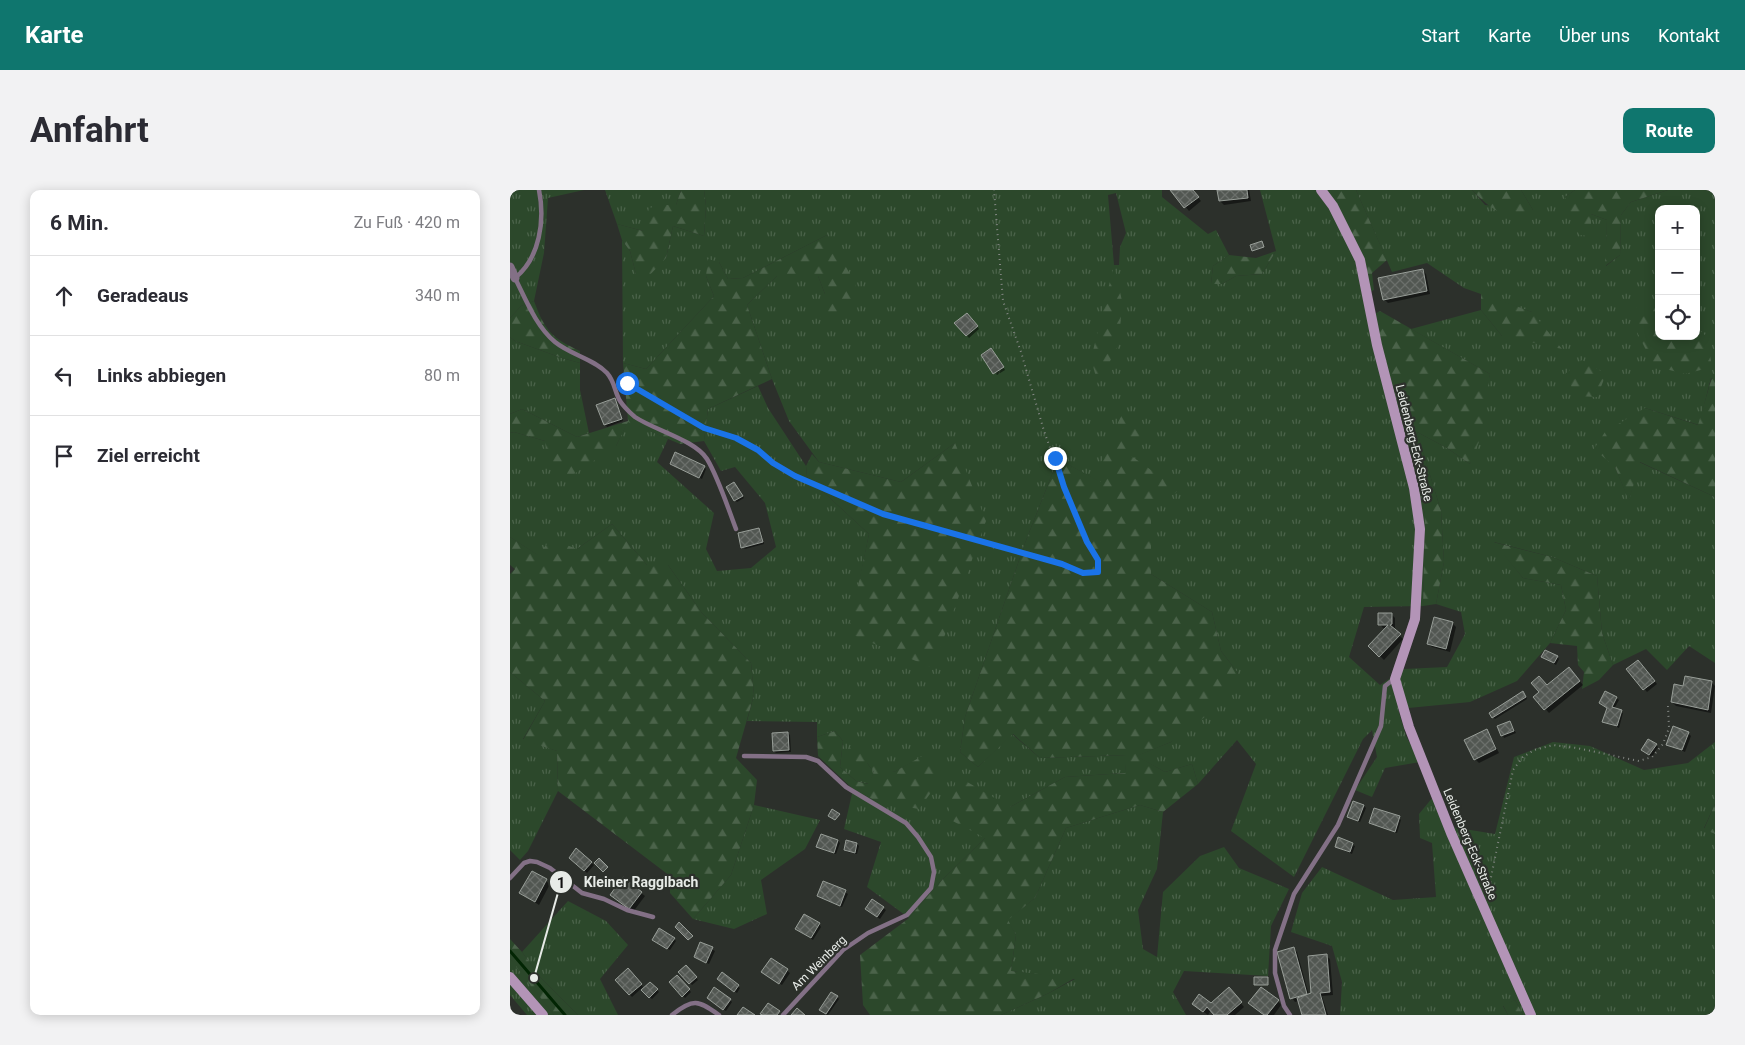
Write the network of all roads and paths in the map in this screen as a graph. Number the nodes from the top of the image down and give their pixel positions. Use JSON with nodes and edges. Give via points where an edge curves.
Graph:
{"nodes":[{"id":1,"x":539,"y":190,"type":"edge"},
{"id":2,"x":994,"y":190,"type":"edge"},
{"id":3,"x":1321,"y":190,"type":"edge"},
{"id":4,"x":510,"y":267,"type":"edge"},
{"id":5,"x":516,"y":278,"type":"junction"},
{"id":6,"x":607,"y":374,"type":"junction"},
{"id":7,"x":736,"y":529,"type":"dead end"},
{"id":8,"x":1395,"y":679,"type":"junction"},
{"id":9,"x":1668,"y":706,"type":"dead end"},
{"id":10,"x":744,"y":756,"type":"dead end"},
{"id":11,"x":510,"y":878,"type":"edge"},
{"id":12,"x":1488,"y":893,"type":"dead end"},
{"id":13,"x":653,"y":917,"type":"dead end"},
{"id":14,"x":510,"y":977,"type":"edge"},
{"id":15,"x":543,"y":1015,"type":"edge"},
{"id":16,"x":672,"y":1015,"type":"edge"},
{"id":17,"x":718,"y":1015,"type":"edge"},
{"id":18,"x":783,"y":1015,"type":"edge"},
{"id":19,"x":1290,"y":1015,"type":"edge"},
{"id":20,"x":1531,"y":1015,"type":"edge"}],
"edges":[{"from":1,"to":5,"type":"lane","via":[[541,221],[535,249],[526,270]]},
{"from":2,"to":6,"type":"path","via":[[1003,301],[1064,487],[1098,560],[1098,572],[1083,573],[1046,559],[883,514],[795,476],[736,438],[704,428]]},
{"from":3,"to":8,"type":"street","name":"Leidenberg-Eck-Straße","via":[[1333,206],[1360,260],[1377,346],[1414,488],[1420,529],[1416,619]]},
{"from":4,"to":5,"type":"street"},
{"from":5,"to":6,"type":"lane","via":[[542,329],[556,342],[599,366]]},
{"from":6,"to":7,"type":"lane","via":[[615,383],[618,398],[634,416],[696,448],[706,458]]},
{"from":8,"to":19,"type":"lane","via":[[1385,686],[1380,726],[1338,825],[1294,894],[1275,950],[1275,973],[1284,1006]]},
{"from":8,"to":20,"type":"street","name":"Leidenberg-Eck-Straße","via":[[1409,727],[1450,833]]},
{"from":9,"to":12,"type":"path","via":[[1669,728],[1663,744],[1652,757],[1639,761],[1553,745],[1523,757],[1513,770]]},
{"from":10,"to":18,"type":"lane","name":"Am Weinberg","via":[[818,760],[846,787],[906,823],[931,857],[934,872],[931,888],[907,916],[868,933],[843,950]]},
{"from":11,"to":13,"type":"lane","via":[[524,863],[537,862],[550,868],[582,894]]},
{"from":14,"to":15,"type":"street"},
{"from":16,"to":17,"type":"lane","via":[[695,1002],[704,1004]]}]}
